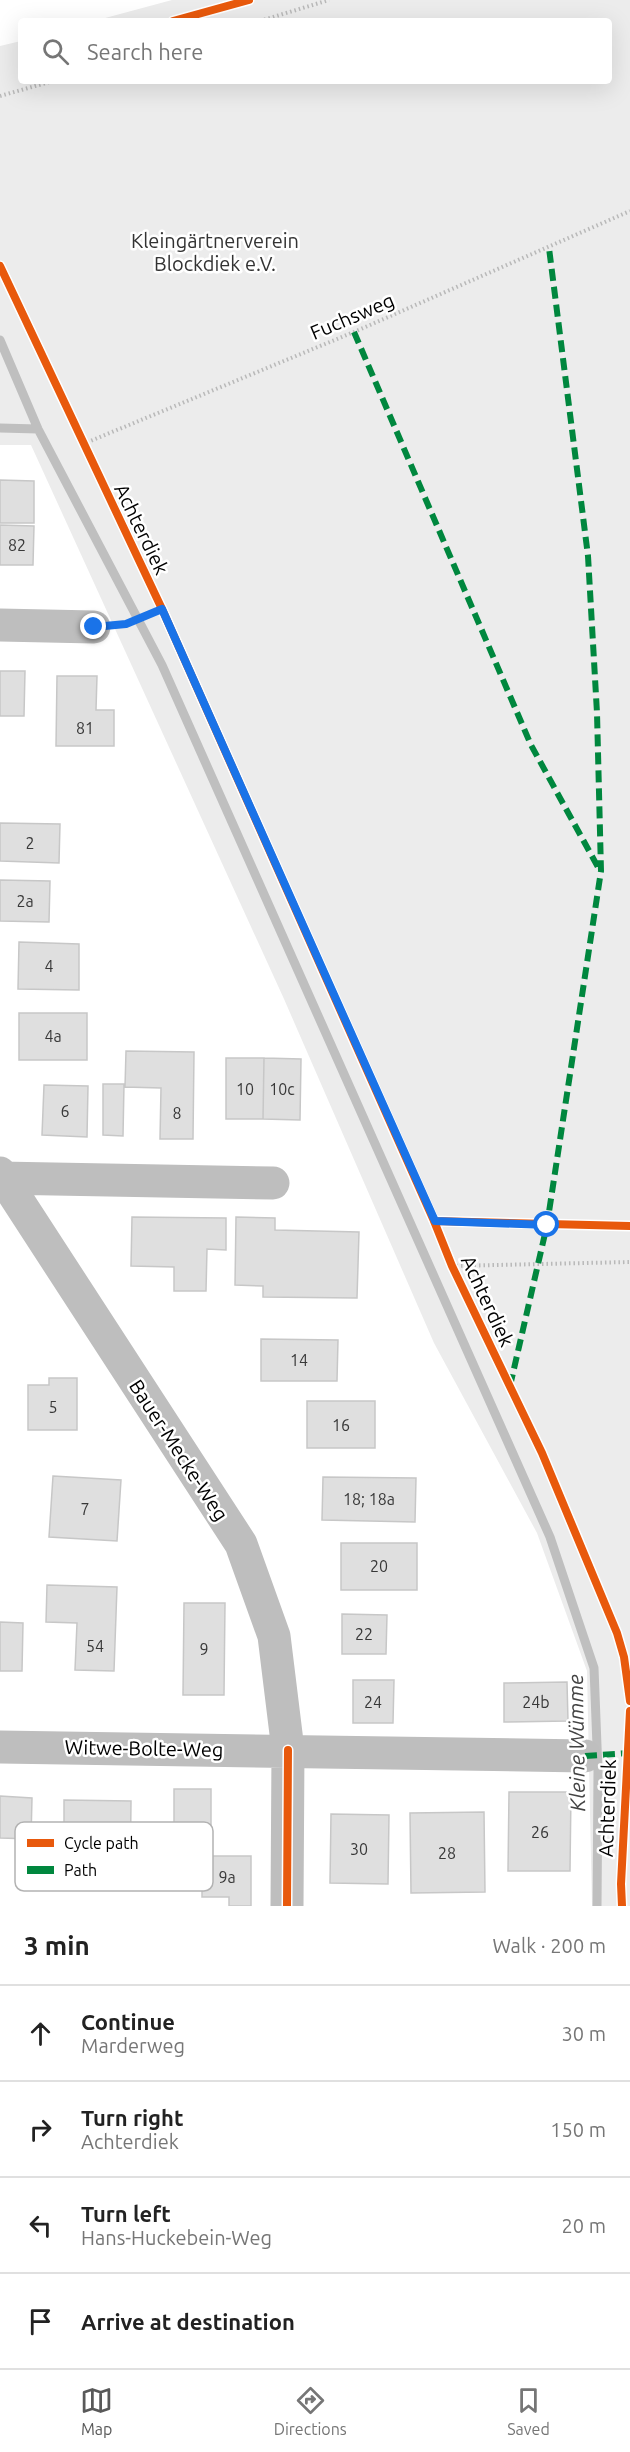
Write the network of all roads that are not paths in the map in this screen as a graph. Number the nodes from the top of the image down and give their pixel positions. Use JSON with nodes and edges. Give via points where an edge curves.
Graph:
{"nodes":[{"id":1,"x":0,"y":625,"type":"edge"},
{"id":2,"x":94,"y":627,"type":"dead end"},
{"id":3,"x":0,"y":1176,"type":"edge"},
{"id":4,"x":273,"y":1183,"type":"dead end"},
{"id":5,"x":0,"y":1747,"type":"edge"},
{"id":6,"x":288,"y":1750,"type":"junction"},
{"id":7,"x":585,"y":1756,"type":"dead end"},
{"id":8,"x":286,"y":1906,"type":"edge"}],
"edges":[{"from":1,"to":2,"type":"street"},
{"from":3,"to":4,"type":"street","name":"Bauer-Mecke-Weg"},
{"from":3,"to":6,"type":"street","name":"Bauer-Mecke-Weg","via":[[241,1544],[274,1636]]},
{"from":5,"to":6,"type":"street","name":"Witwe-Bolte-Weg"},
{"from":6,"to":7,"type":"street"},
{"from":6,"to":8,"type":"street","name":"Bauer-Mecke-Weg"}]}
